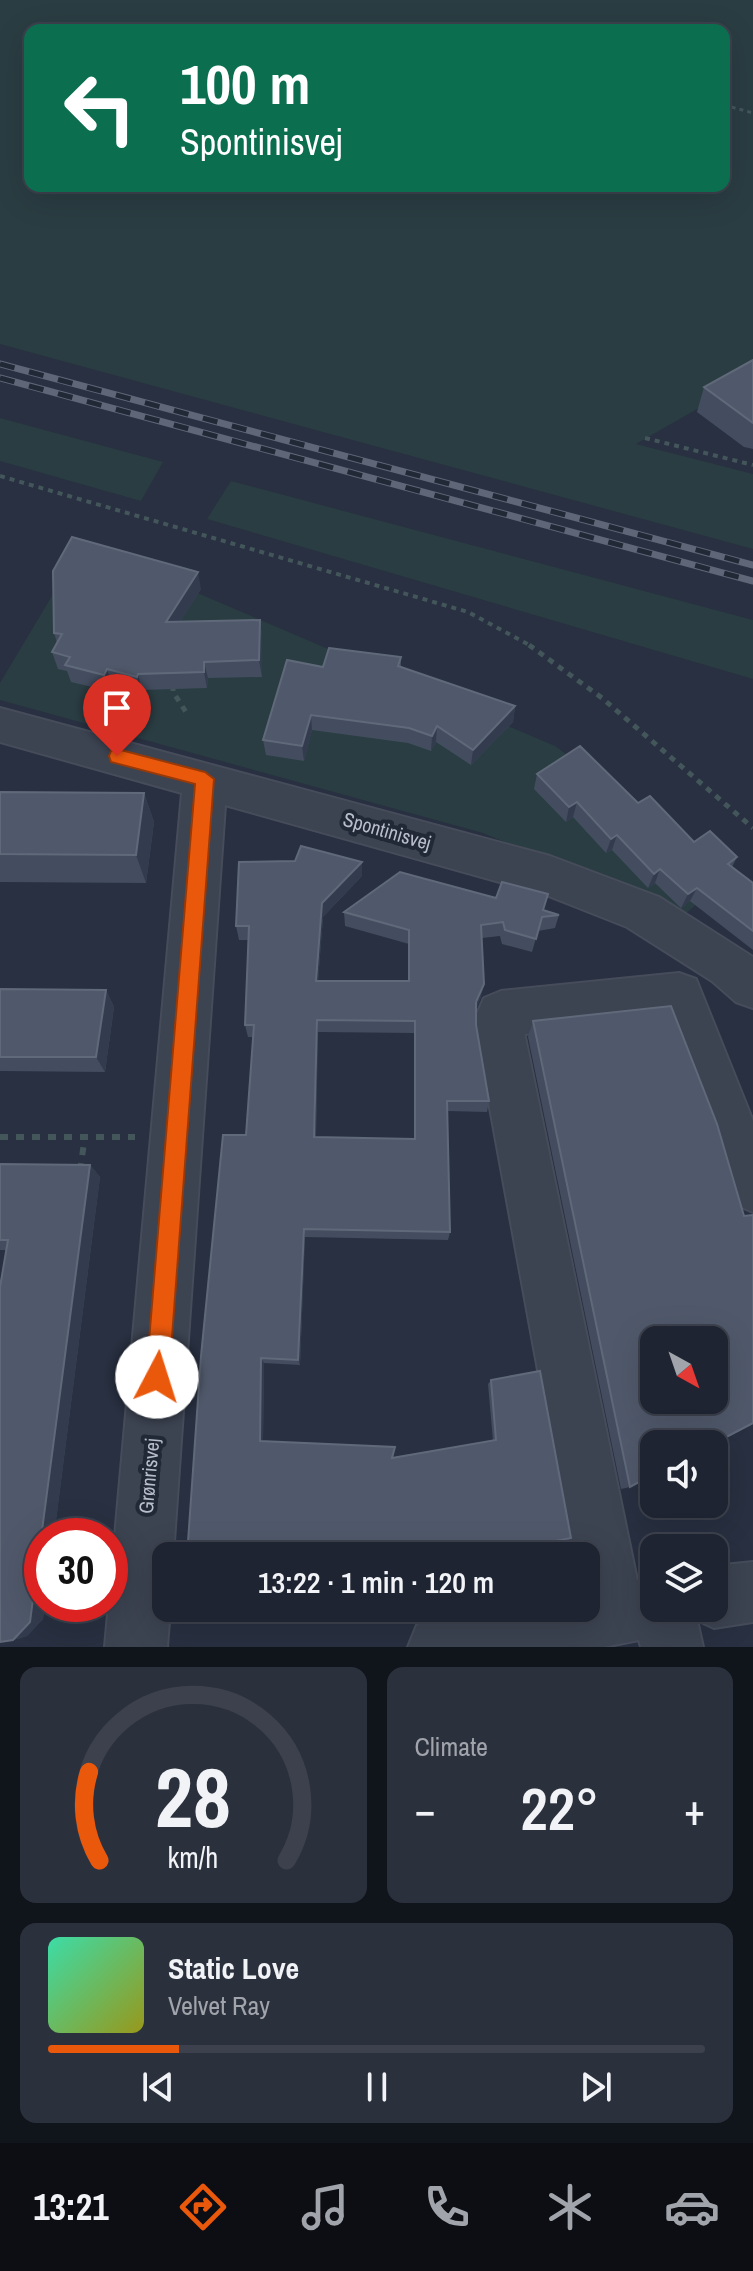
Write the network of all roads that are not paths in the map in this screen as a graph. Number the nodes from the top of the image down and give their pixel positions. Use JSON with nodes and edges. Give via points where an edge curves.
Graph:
{"nodes":[{"id":1,"x":0,"y":725,"type":"edge"},
{"id":2,"x":205,"y":779,"type":"junction"},
{"id":3,"x":753,"y":986,"type":"edge"},
{"id":4,"x":753,"y":1186,"type":"edge"},
{"id":5,"x":753,"y":1592,"type":"edge"},
{"id":6,"x":728,"y":1595,"type":"edge"},
{"id":7,"x":640,"y":1597,"type":"edge"},
{"id":8,"x":640,"y":1610,"type":"edge"},
{"id":9,"x":653,"y":1622,"type":"edge"},
{"id":10,"x":136,"y":1647,"type":"edge"},
{"id":11,"x":439,"y":1647,"type":"edge"},
{"id":12,"x":672,"y":1647,"type":"edge"}],
"edges":[{"from":1,"to":2,"type":"street","name":"Spontinisvej"},
{"from":2,"to":3,"type":"street","name":"Spontinisvej","via":[[550,876],[643,912]]},
{"from":2,"to":10,"type":"street","name":"Grønrisvej"},
{"from":4,"to":7,"type":"street","via":[[679,995],[501,1014],[501,1037]]},
{"from":5,"to":6,"type":"street"},
{"from":8,"to":11,"type":"street"},
{"from":9,"to":12,"type":"street"}]}
